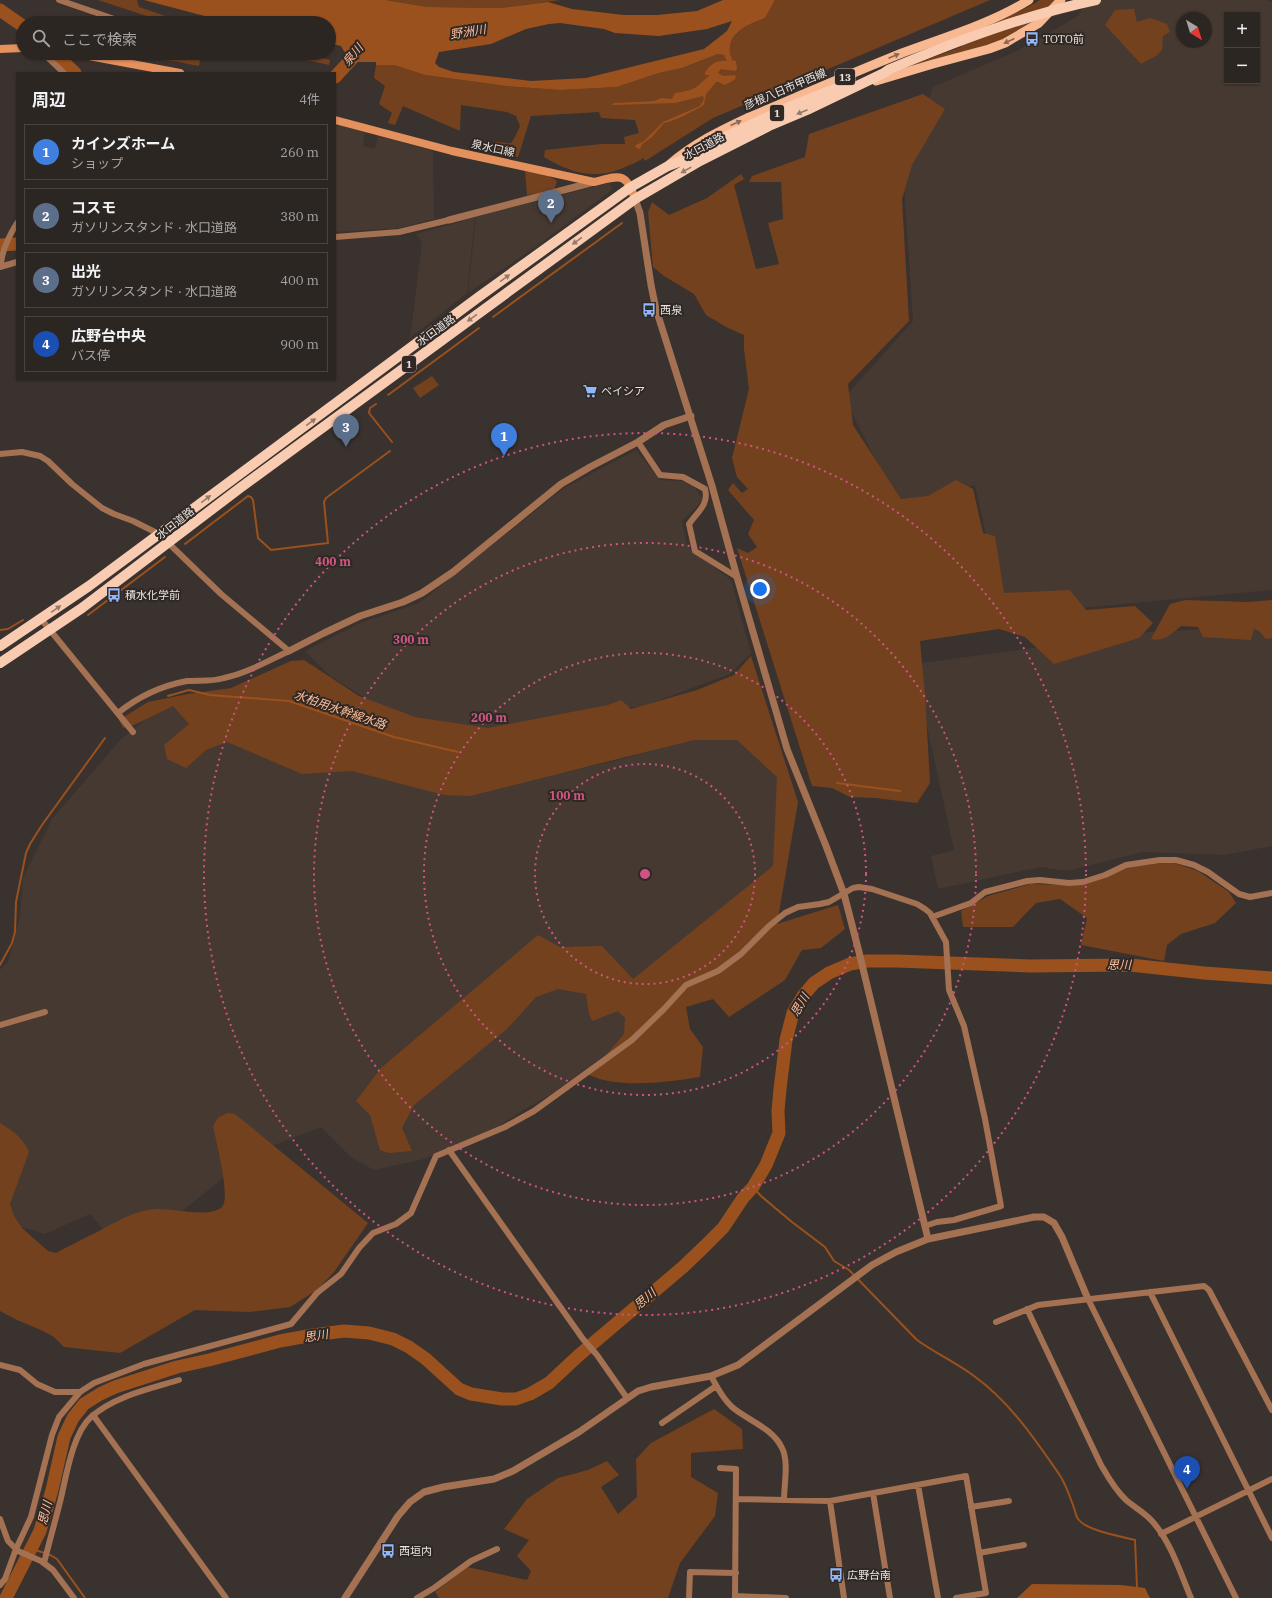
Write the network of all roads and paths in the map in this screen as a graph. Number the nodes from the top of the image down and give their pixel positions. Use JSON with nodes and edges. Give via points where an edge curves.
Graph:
{"nodes":[{"id":1,"x":59,"y":0,"type":"edge"},
{"id":2,"x":1029,"y":0,"type":"edge"},
{"id":3,"x":1061,"y":0,"type":"edge"},
{"id":4,"x":1096,"y":0,"type":"edge"},
{"id":5,"x":106,"y":16,"type":"edge"},
{"id":6,"x":16,"y":48,"type":"edge"},
{"id":7,"x":0,"y":49,"type":"edge"},
{"id":8,"x":50,"y":60,"type":"edge"},
{"id":9,"x":112,"y":60,"type":"edge"},
{"id":10,"x":128,"y":60,"type":"edge"},
{"id":11,"x":128,"y":63,"type":"junction"},
{"id":12,"x":890,"y":69,"type":"junction"},
{"id":13,"x":63,"y":72,"type":"edge"},
{"id":14,"x":169,"y":72,"type":"edge"},
{"id":15,"x":837,"y":95,"type":"junction"},
{"id":16,"x":336,"y":120,"type":"edge"},
{"id":17,"x":668,"y":166,"type":"junction"},
{"id":18,"x":594,"y":182,"type":"junction"},
{"id":19,"x":631,"y":187,"type":"junction"},
{"id":20,"x":635,"y":199,"type":"junction"},
{"id":21,"x":449,"y":220,"type":"joint"},
{"id":22,"x":16,"y":225,"type":"edge"},
{"id":23,"x":336,"y":237,"type":"edge"},
{"id":24,"x":1,"y":258,"type":"edge"},
{"id":25,"x":16,"y":262,"type":"edge"},
{"id":26,"x":0,"y":266,"type":"edge"},
{"id":27,"x":691,"y":416,"type":"junction"},
{"id":28,"x":638,"y":442,"type":"junction"},
{"id":29,"x":0,"y":454,"type":"edge"},
{"id":30,"x":712,"y":486,"type":"junction"},
{"id":31,"x":705,"y":489,"type":"junction"},
{"id":32,"x":159,"y":534,"type":"junction"},
{"id":33,"x":169,"y":543,"type":"junction"},
{"id":34,"x":737,"y":577,"type":"junction"},
{"id":35,"x":41,"y":620,"type":"junction"},
{"id":36,"x":50,"y":630,"type":"junction"},
{"id":37,"x":0,"y":646,"type":"edge"},
{"id":38,"x":289,"y":651,"type":"junction"},
{"id":39,"x":0,"y":662,"type":"edge"},
{"id":40,"x":118,"y":713,"type":"junction"},
{"id":41,"x":133,"y":732,"type":"dead end"},
{"id":42,"x":1272,"y":893,"type":"edge"},
{"id":43,"x":844,"y":894,"type":"junction"},
{"id":44,"x":932,"y":917,"type":"junction"},
{"id":45,"x":45,"y":1012,"type":"dead end"},
{"id":46,"x":0,"y":1025,"type":"edge"},
{"id":47,"x":449,"y":1150,"type":"junction"},
{"id":48,"x":925,"y":1226,"type":"junction"},
{"id":49,"x":928,"y":1239,"type":"junction"},
{"id":50,"x":1150,"y":1292,"type":"junction"},
{"id":51,"x":1088,"y":1300,"type":"junction"},
{"id":52,"x":1027,"y":1309,"type":"junction"},
{"id":53,"x":996,"y":1322,"type":"dead end"},
{"id":54,"x":0,"y":1365,"type":"edge"},
{"id":55,"x":711,"y":1376,"type":"junction"},
{"id":56,"x":180,"y":1380,"type":"dead end"},
{"id":57,"x":716,"y":1386,"type":"junction"},
{"id":58,"x":80,"y":1392,"type":"junction"},
{"id":59,"x":627,"y":1398,"type":"junction"},
{"id":60,"x":1272,"y":1410,"type":"edge"},
{"id":61,"x":94,"y":1415,"type":"junction"},
{"id":62,"x":662,"y":1423,"type":"dead end"},
{"id":63,"x":720,"y":1468,"type":"dead end"},
{"id":64,"x":1272,"y":1478,"type":"edge"},
{"id":65,"x":918,"y":1485,"type":"junction"},
{"id":66,"x":1248,"y":1490,"type":"junction"},
{"id":67,"x":873,"y":1493,"type":"junction"},
{"id":68,"x":736,"y":1499,"type":"junction"},
{"id":69,"x":784,"y":1500,"type":"junction"},
{"id":70,"x":830,"y":1501,"type":"junction"},
{"id":71,"x":1009,"y":1501,"type":"dead end"},
{"id":72,"x":971,"y":1507,"type":"junction"},
{"id":73,"x":1195,"y":1516,"type":"junction"},
{"id":74,"x":0,"y":1519,"type":"edge"},
{"id":75,"x":1161,"y":1534,"type":"junction"},
{"id":76,"x":1272,"y":1538,"type":"edge"},
{"id":77,"x":1024,"y":1545,"type":"dead end"},
{"id":78,"x":497,"y":1549,"type":"dead end"},
{"id":79,"x":17,"y":1550,"type":"junction"},
{"id":80,"x":979,"y":1553,"type":"junction"},
{"id":81,"x":42,"y":1562,"type":"junction"},
{"id":82,"x":736,"y":1573,"type":"junction"},
{"id":83,"x":0,"y":1585,"type":"edge"},
{"id":84,"x":735,"y":1597,"type":"edge"},
{"id":85,"x":74,"y":1598,"type":"edge"},
{"id":86,"x":226,"y":1598,"type":"edge"},
{"id":87,"x":345,"y":1598,"type":"edge"},
{"id":88,"x":417,"y":1598,"type":"edge"},
{"id":89,"x":689,"y":1598,"type":"edge"},
{"id":90,"x":786,"y":1598,"type":"edge"},
{"id":91,"x":844,"y":1598,"type":"edge"},
{"id":92,"x":890,"y":1598,"type":"edge"},
{"id":93,"x":938,"y":1598,"type":"edge"},
{"id":94,"x":956,"y":1598,"type":"edge"},
{"id":95,"x":1191,"y":1598,"type":"edge"},
{"id":96,"x":1236,"y":1598,"type":"edge"}],
"edges":[{"from":1,"to":5,"type":"street"},
{"from":17,"to":2,"type":"main road","name":"彦根八日市甲西線","number":"13","one_way":true,"via":[[678,156],[747,118],[902,53],[972,27]]},
{"from":3,"to":15,"type":"main road","number":"13","one_way":true,"via":[[1039,23],[1005,43],[898,74]]},
{"from":4,"to":12,"type":"highway","name":"水口道路","number":"1","via":[[1043,13],[957,42]]},
{"from":6,"to":7,"type":"main road"},
{"from":8,"to":13,"type":"street"},
{"from":9,"to":11,"type":"main road"},
{"from":10,"to":11,"type":"street"},
{"from":11,"to":14,"type":"main road"},
{"from":12,"to":15,"type":"highway","name":"水口道路","number":"1"},
{"from":12,"to":17,"type":"highway","name":"水口道路","number":"1","via":[[789,107]]},
{"from":15,"to":20,"type":"highway","name":"水口道路","number":"1","one_way":true,"via":[[742,140]]},
{"from":16,"to":18,"type":"main road","name":"泉水口線","via":[[452,151]]},
{"from":17,"to":19,"type":"highway","name":"水口道路","number":"1"},
{"from":18,"to":19,"type":"main road","name":"泉水口線","via":[[617,176],[625,179]]},
{"from":18,"to":21,"type":"street"},
{"from":19,"to":20,"type":"main road"},
{"from":32,"to":19,"type":"highway","name":"水口道路","number":"1","one_way":true},
{"from":20,"to":27,"type":"street","via":[[640,213],[656,309]]},
{"from":20,"to":33,"type":"highway","name":"水口道路","number":"1","one_way":true,"via":[[246,483]]},
{"from":21,"to":23,"type":"street","via":[[399,232]]},
{"from":22,"to":24,"type":"street"},
{"from":24,"to":26,"type":"street"},
{"from":25,"to":26,"type":"street"},
{"from":27,"to":28,"type":"street","via":[[664,425]]},
{"from":27,"to":30,"type":"street"},
{"from":28,"to":31,"type":"street","via":[[660,475],[683,477]]},
{"from":28,"to":38,"type":"street","via":[[561,484],[422,594],[360,616]]},
{"from":29,"to":32,"type":"street","via":[[22,452],[40,456],[102,508]]},
{"from":30,"to":31,"type":"street"},
{"from":30,"to":34,"type":"street"},
{"from":31,"to":34,"type":"street","via":[[705,504],[689,524],[695,551]]},
{"from":32,"to":33,"type":"street"},
{"from":35,"to":32,"type":"highway","name":"水口道路","number":"1","one_way":true},
{"from":33,"to":36,"type":"highway","name":"水口道路","number":"1"},
{"from":33,"to":38,"type":"street","via":[[221,594]]},
{"from":34,"to":43,"type":"street","via":[[787,749]]},
{"from":35,"to":36,"type":"street"},
{"from":35,"to":37,"type":"highway","name":"水口道路","number":"1"},
{"from":36,"to":39,"type":"highway","name":"水口道路","number":"1"},
{"from":36,"to":40,"type":"street"},
{"from":38,"to":40,"type":"street","via":[[247,671],[222,679],[187,682],[144,694]]},
{"from":40,"to":41,"type":"street"},
{"from":42,"to":44,"type":"street","via":[[1250,897],[1239,894],[1194,865],[1176,860],[1160,860],[1126,865],[1083,882],[1027,881],[985,892],[971,903]]},
{"from":43,"to":44,"type":"street","via":[[853,888],[872,889],[917,904]]},
{"from":43,"to":47,"type":"street","via":[[830,902],[798,907],[785,913],[741,954],[718,971],[686,985],[648,1025],[611,1056],[534,1111],[511,1124]]},
{"from":43,"to":48,"type":"street"},
{"from":44,"to":48,"type":"street","via":[[946,942],[949,990],[964,1026],[1001,1206]]},
{"from":45,"to":46,"type":"street"},
{"from":47,"to":58,"type":"street","via":[[436,1156],[411,1213],[396,1224],[373,1233],[341,1274],[317,1293],[291,1324],[144,1364]]},
{"from":47,"to":59,"type":"street"},
{"from":48,"to":49,"type":"street"},
{"from":49,"to":51,"type":"street","via":[[1034,1216],[1044,1217],[1054,1223],[1062,1237]]},
{"from":49,"to":55,"type":"street","via":[[872,1265],[738,1365]]},
{"from":50,"to":51,"type":"street"},
{"from":50,"to":60,"type":"street","via":[[1204,1286],[1209,1290]]},
{"from":50,"to":66,"type":"street"},
{"from":51,"to":52,"type":"street","via":[[1038,1305]]},
{"from":51,"to":73,"type":"street"},
{"from":52,"to":53,"type":"street"},
{"from":52,"to":75,"type":"street","via":[[1112,1483],[1125,1500],[1151,1520]]},
{"from":54,"to":58,"type":"street","via":[[20,1370],[37,1384],[55,1392]]},
{"from":55,"to":57,"type":"street"},
{"from":55,"to":59,"type":"street","via":[[651,1387]]},
{"from":56,"to":61,"type":"street","via":[[108,1404]]},
{"from":57,"to":62,"type":"street"},
{"from":57,"to":69,"type":"street","via":[[732,1406],[774,1436],[782,1448],[785,1462]]},
{"from":58,"to":79,"type":"street","via":[[58,1416],[31,1517]]},
{"from":59,"to":87,"type":"street","via":[[579,1432],[494,1480],[424,1492],[410,1502],[398,1516]]},
{"from":61,"to":81,"type":"street","via":[[83,1426],[72,1455]]},
{"from":61,"to":86,"type":"street"},
{"from":63,"to":68,"type":"street","via":[[736,1469]]},
{"from":64,"to":66,"type":"street"},
{"from":65,"to":67,"type":"street"},
{"from":65,"to":72,"type":"street","via":[[966,1476]]},
{"from":65,"to":93,"type":"street"},
{"from":66,"to":73,"type":"street"},
{"from":66,"to":76,"type":"street"},
{"from":67,"to":70,"type":"street"},
{"from":67,"to":92,"type":"street"},
{"from":68,"to":69,"type":"street"},
{"from":68,"to":82,"type":"street"},
{"from":69,"to":70,"type":"street"},
{"from":70,"to":91,"type":"street"},
{"from":71,"to":72,"type":"street"},
{"from":72,"to":80,"type":"street"},
{"from":73,"to":75,"type":"street"},
{"from":73,"to":96,"type":"street"},
{"from":74,"to":79,"type":"street","via":[[8,1541]]},
{"from":75,"to":95,"type":"street"},
{"from":77,"to":80,"type":"street"},
{"from":78,"to":88,"type":"street","via":[[471,1561]]},
{"from":79,"to":81,"type":"street"},
{"from":79,"to":83,"type":"street"},
{"from":80,"to":94,"type":"street","via":[[986,1593]]},
{"from":81,"to":85,"type":"street","via":[[53,1570]]},
{"from":82,"to":84,"type":"street"},
{"from":82,"to":89,"type":"street","via":[[690,1572]]},
{"from":84,"to":90,"type":"street"}]}
